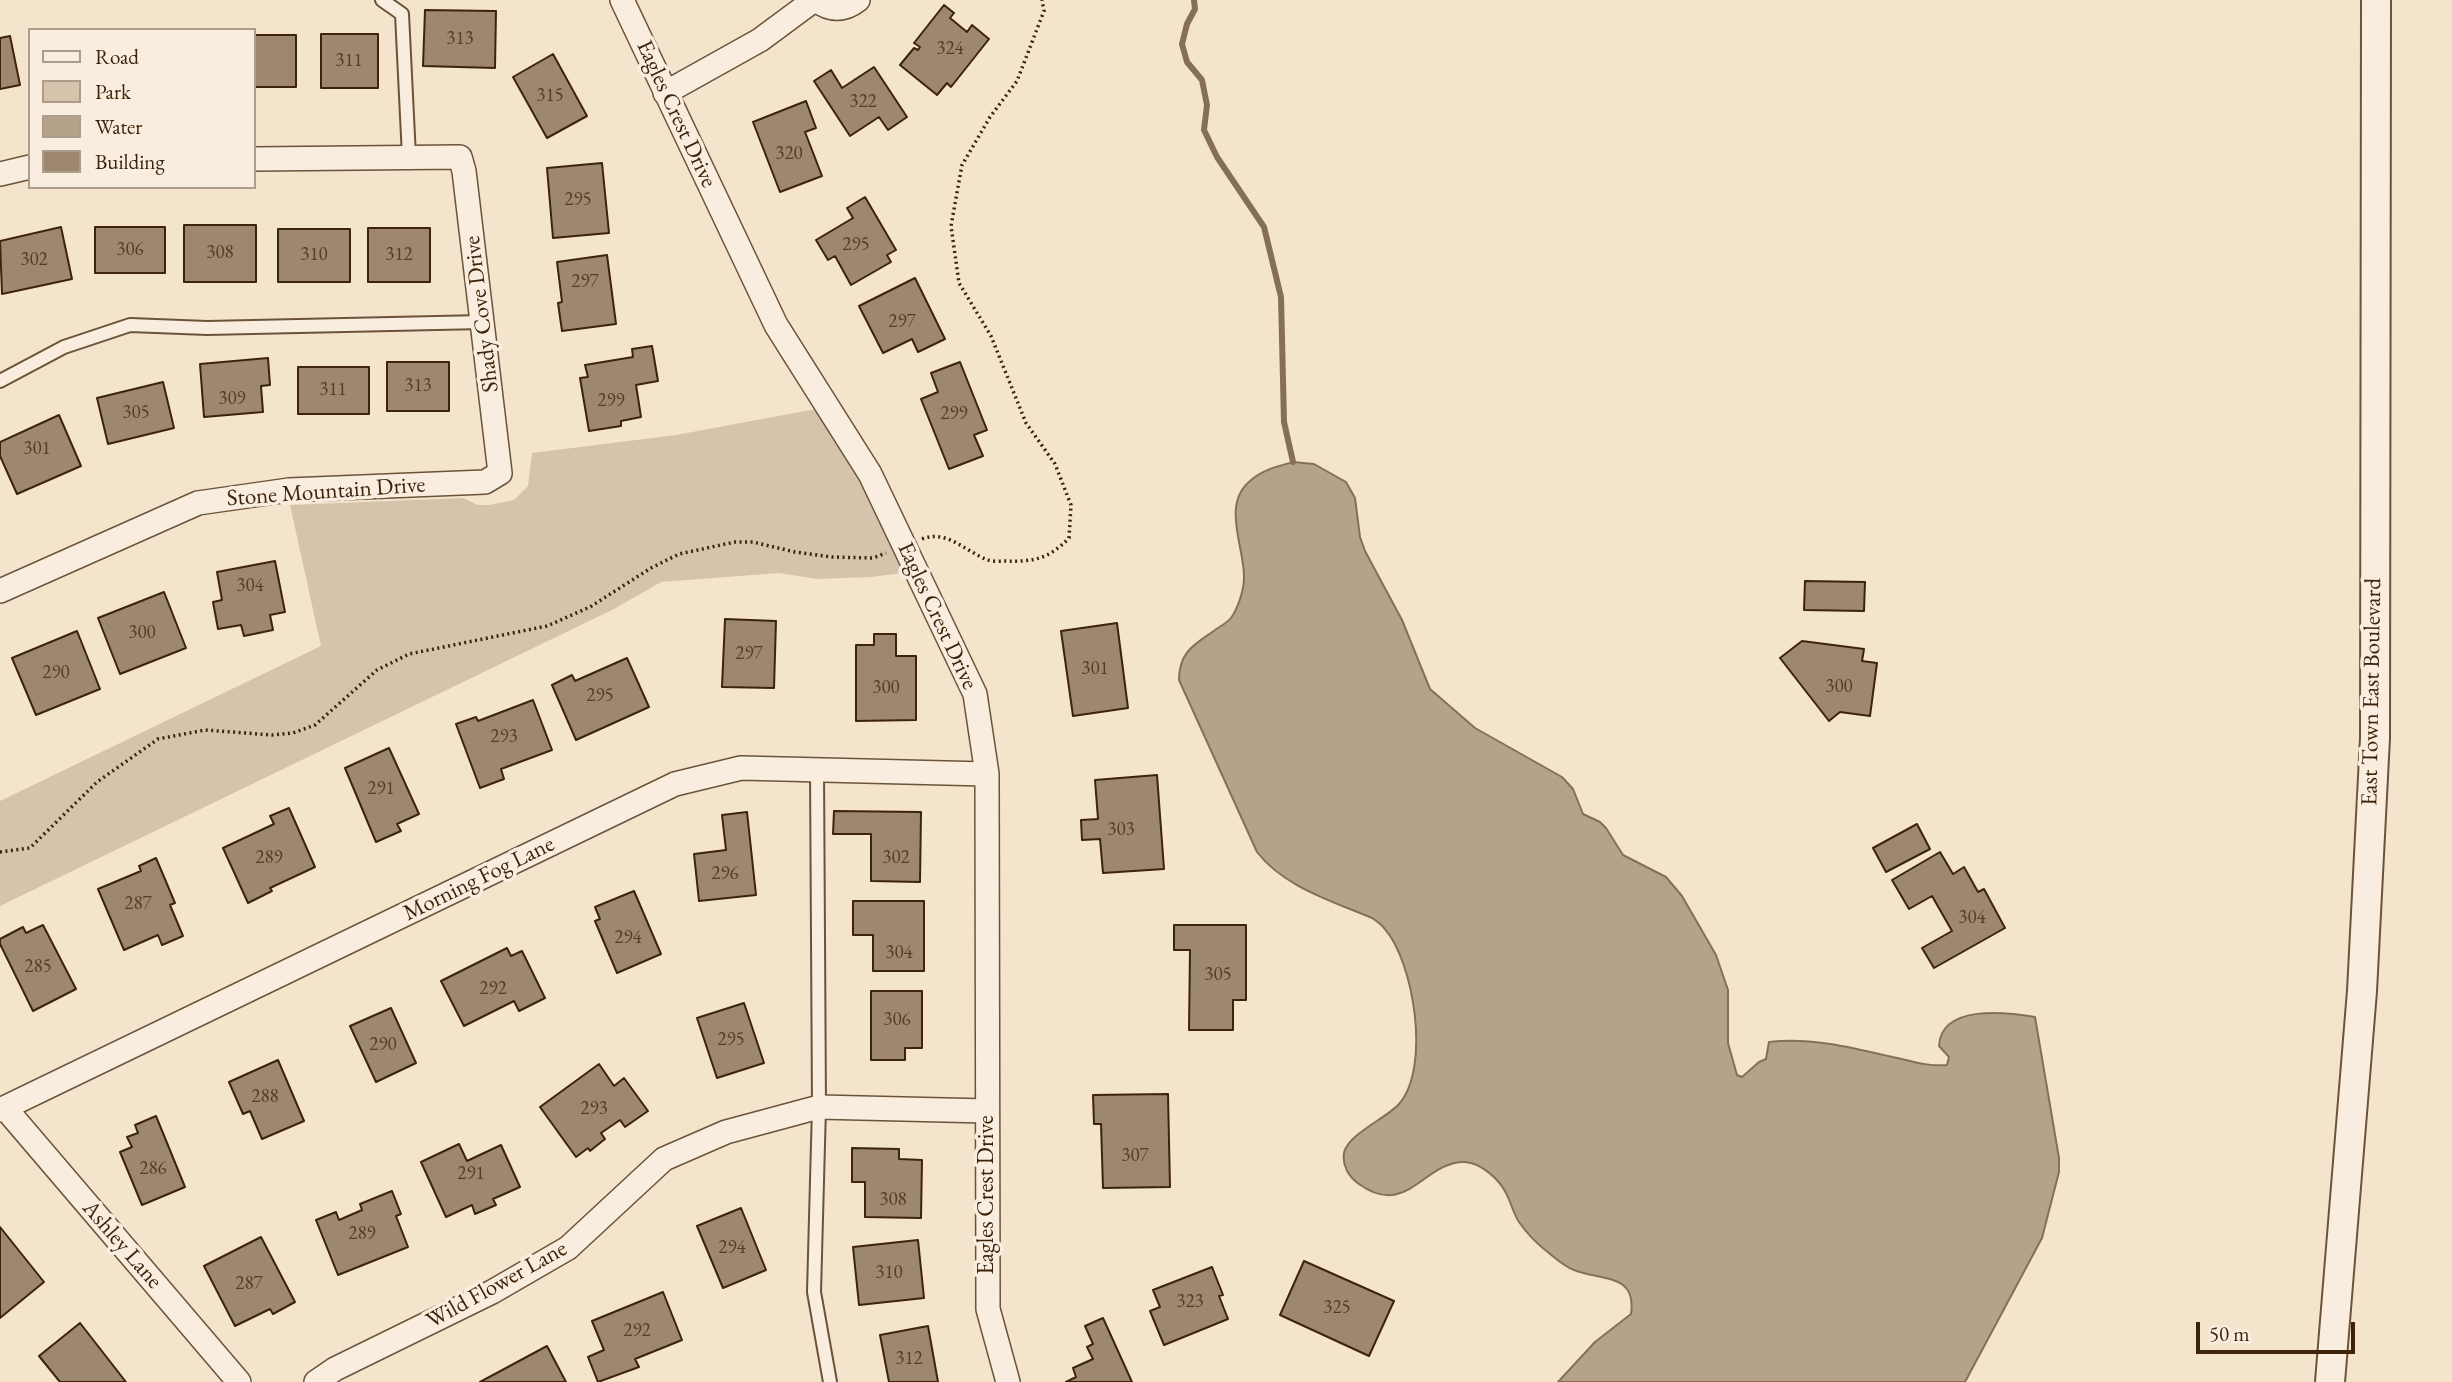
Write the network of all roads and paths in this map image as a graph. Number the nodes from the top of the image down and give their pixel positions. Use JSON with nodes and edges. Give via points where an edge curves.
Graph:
{"nodes":[{"id":1,"x":382,"y":0,"type":"edge"},
{"id":2,"x":622,"y":0,"type":"edge"},
{"id":3,"x":815,"y":0,"type":"edge"},
{"id":4,"x":858,"y":0,"type":"edge"},
{"id":5,"x":1042,"y":0,"type":"edge"},
{"id":6,"x":2376,"y":0,"type":"edge"},
{"id":7,"x":666,"y":93,"type":"junction"},
{"id":8,"x":409,"y":157,"type":"junction"},
{"id":9,"x":256,"y":159,"type":"edge"},
{"id":10,"x":28,"y":167,"type":"edge"},
{"id":11,"x":0,"y":174,"type":"edge"},
{"id":12,"x":483,"y":322,"type":"junction"},
{"id":13,"x":0,"y":381,"type":"edge"},
{"id":14,"x":500,"y":472,"type":"joint"},
{"id":15,"x":904,"y":546,"type":"junction"},
{"id":16,"x":0,"y":591,"type":"edge"},
{"id":17,"x":817,"y":769,"type":"junction"},
{"id":18,"x":986,"y":774,"type":"junction"},
{"id":19,"x":0,"y":852,"type":"edge"},
{"id":20,"x":819,"y":1107,"type":"junction"},
{"id":21,"x":2,"y":1109,"type":"edge"},
{"id":22,"x":987,"y":1111,"type":"junction"},
{"id":23,"x":239,"y":1382,"type":"edge"},
{"id":24,"x":316,"y":1382,"type":"edge"},
{"id":25,"x":830,"y":1382,"type":"edge"},
{"id":26,"x":1008,"y":1382,"type":"edge"},
{"id":27,"x":2330,"y":1382,"type":"edge"}],
"edges":[{"from":1,"to":8,"type":"lane","via":[[402,14]]},
{"from":2,"to":7,"type":"street","name":"Eagles Crest Drive"},
{"from":3,"to":4,"type":"street","via":[[841,9]]},
{"from":3,"to":7,"type":"street","via":[[760,40]]},
{"from":5,"to":15,"type":"path","via":[[1044,11],[1017,81],[962,165],[951,226],[959,283],[991,336],[1026,423],[1055,464],[1071,505],[1069,538],[1055,553],[1028,562],[990,561],[932,535]]},
{"from":6,"to":27,"type":"street","name":"East Town East Boulevard","via":[[2375,738],[2362,991]]},
{"from":7,"to":15,"type":"street","name":"Eagles Crest Drive","via":[[776,325],[870,474]]},
{"from":8,"to":9,"type":"street"},
{"from":8,"to":12,"type":"street","name":"Shady Cove Drive","via":[[460,157]]},
{"from":10,"to":11,"type":"street"},
{"from":12,"to":13,"type":"lane","via":[[207,328],[130,325],[64,347]]},
{"from":12,"to":14,"type":"street","name":"Shady Cove Drive"},
{"from":14,"to":16,"type":"street","name":"Stone Mountain Drive","via":[[485,482],[289,490],[198,503]]},
{"from":15,"to":18,"type":"street","name":"Eagles Crest Drive","via":[[975,694]]},
{"from":15,"to":19,"type":"path","via":[[873,558],[832,557],[753,542],[679,554],[590,607],[547,626],[409,654],[377,670],[315,725],[293,733],[205,730],[158,739],[97,782],[30,848]]},
{"from":17,"to":18,"type":"street","name":"Morning Fog Lane"},
{"from":17,"to":20,"type":"lane"},
{"from":17,"to":21,"type":"street","name":"Morning Fog Lane","via":[[741,768],[675,784]]},
{"from":18,"to":22,"type":"street","name":"Eagles Crest Drive"},
{"from":20,"to":22,"type":"street","name":"Wild Flower Lane"},
{"from":20,"to":24,"type":"street","name":"Wild Flower Lane","via":[[726,1132],[664,1159],[569,1248]]},
{"from":20,"to":25,"type":"lane","via":[[814,1292]]},
{"from":21,"to":23,"type":"street","name":"Ashley Lane"},
{"from":22,"to":26,"type":"street","name":"Eagles Crest Drive","via":[[988,1310]]}]}
